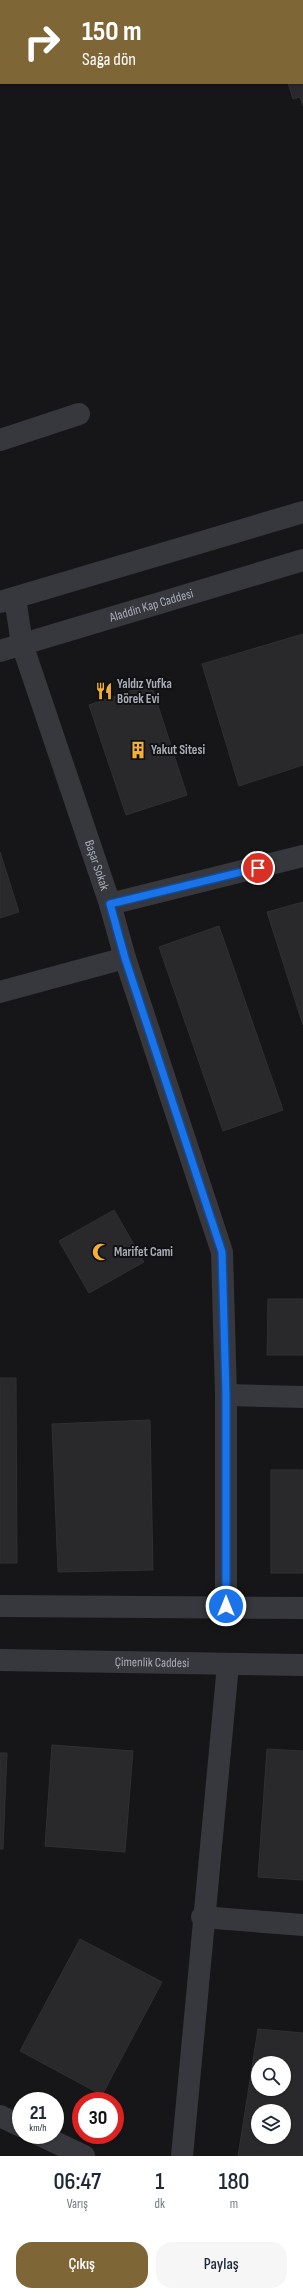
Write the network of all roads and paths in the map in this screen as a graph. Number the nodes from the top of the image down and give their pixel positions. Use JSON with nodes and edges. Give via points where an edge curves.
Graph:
{"nodes":[{"id":1,"x":79,"y":414,"type":"dead end"},
{"id":2,"x":0,"y":440,"type":"edge"},
{"id":3,"x":303,"y":512,"type":"edge"},
{"id":4,"x":303,"y":560,"type":"edge"},
{"id":5,"x":8,"y":600,"type":"edge"},
{"id":6,"x":22,"y":644,"type":"junction"},
{"id":7,"x":0,"y":651,"type":"edge"},
{"id":8,"x":303,"y":856,"type":"edge"},
{"id":9,"x":110,"y":904,"type":"junction"},
{"id":10,"x":125,"y":958,"type":"junction"},
{"id":11,"x":0,"y":992,"type":"edge"},
{"id":12,"x":226,"y":1395,"type":"junction"},
{"id":13,"x":303,"y":1397,"type":"edge"},
{"id":14,"x":0,"y":1606,"type":"edge"},
{"id":15,"x":226,"y":1606,"type":"junction"},
{"id":16,"x":303,"y":1608,"type":"edge"},
{"id":17,"x":0,"y":1660,"type":"edge"},
{"id":18,"x":228,"y":1665,"type":"junction"},
{"id":19,"x":303,"y":1665,"type":"edge"},
{"id":20,"x":202,"y":1918,"type":"junction"},
{"id":21,"x":303,"y":1925,"type":"edge"},
{"id":22,"x":0,"y":2116,"type":"edge"},
{"id":23,"x":12,"y":2122,"type":"edge"},
{"id":24,"x":59,"y":2144,"type":"edge"},
{"id":25,"x":84,"y":2156,"type":"edge"},
{"id":26,"x":182,"y":2156,"type":"edge"}],
"edges":[{"from":1,"to":2,"type":"street"},
{"from":3,"to":5,"type":"street"},
{"from":4,"to":6,"type":"street","name":"Aladdin Kap Caddesi"},
{"from":5,"to":6,"type":"street","name":"Başar Sokak"},
{"from":6,"to":7,"type":"street","name":"Aladdin Kap Caddesi"},
{"from":6,"to":9,"type":"street","name":"Başar Sokak"},
{"from":8,"to":9,"type":"street"},
{"from":9,"to":10,"type":"street","name":"Başar Sokak"},
{"from":10,"to":11,"type":"street"},
{"from":10,"to":12,"type":"street","name":"Başar Sokak","via":[[222,1252]]},
{"from":12,"to":13,"type":"street"},
{"from":12,"to":15,"type":"street","name":"Başar Sokak"},
{"from":14,"to":15,"type":"street"},
{"from":15,"to":16,"type":"street"},
{"from":17,"to":18,"type":"street","name":"Çimenlik Caddesi"},
{"from":18,"to":19,"type":"street","name":"Çimenlik Caddesi"},
{"from":18,"to":20,"type":"street"},
{"from":20,"to":21,"type":"street"},
{"from":20,"to":26,"type":"street"},
{"from":22,"to":23,"type":"street"},
{"from":24,"to":25,"type":"street"}]}
